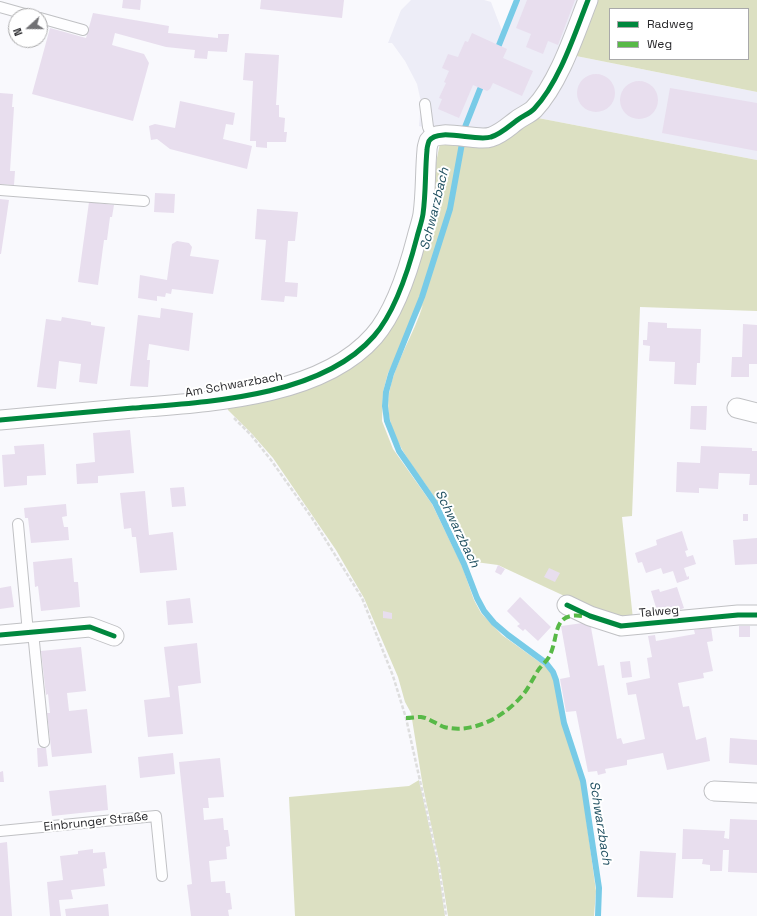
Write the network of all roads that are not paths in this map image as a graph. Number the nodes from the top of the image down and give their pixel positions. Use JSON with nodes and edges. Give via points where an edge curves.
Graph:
{"nodes":[{"id":1,"x":588,"y":0,"type":"edge"},
{"id":2,"x":48,"y":20,"type":"edge"},
{"id":3,"x":83,"y":30,"type":"dead end"},
{"id":4,"x":425,"y":104,"type":"dead end"},
{"id":5,"x":440,"y":136,"type":"junction"},
{"id":6,"x":0,"y":190,"type":"edge"},
{"id":7,"x":144,"y":201,"type":"dead end"},
{"id":8,"x":737,"y":408,"type":"dead end"},
{"id":9,"x":757,"y":413,"type":"edge"},
{"id":10,"x":0,"y":420,"type":"edge"},
{"id":11,"x":18,"y":524,"type":"dead end"},
{"id":12,"x":566,"y":605,"type":"dead end"},
{"id":13,"x":757,"y":616,"type":"edge"},
{"id":14,"x":31,"y":632,"type":"junction"},
{"id":15,"x":0,"y":635,"type":"edge"},
{"id":16,"x":114,"y":636,"type":"dead end"},
{"id":17,"x":44,"y":742,"type":"dead end"},
{"id":18,"x":714,"y":791,"type":"dead end"},
{"id":19,"x":757,"y":793,"type":"edge"},
{"id":20,"x":0,"y":831,"type":"edge"},
{"id":21,"x":162,"y":876,"type":"dead end"}],
"edges":[{"from":1,"to":5,"type":"street","via":[[551,87],[534,109],[491,137],[483,139]]},
{"from":2,"to":3,"type":"lane"},
{"from":4,"to":5,"type":"lane","via":[[428,127]]},
{"from":5,"to":10,"type":"street","name":"Am Schwarzbach","via":[[429,142],[426,150],[423,214],[411,259],[388,315],[375,336],[346,360],[315,377],[274,390],[209,402]]},
{"from":6,"to":7,"type":"lane"},
{"from":8,"to":9,"type":"street"},
{"from":11,"to":14,"type":"lane"},
{"from":12,"to":13,"type":"street","name":"Talweg","via":[[621,626],[738,615]]},
{"from":14,"to":15,"type":"street"},
{"from":14,"to":16,"type":"street","via":[[90,627]]},
{"from":14,"to":17,"type":"lane"},
{"from":18,"to":19,"type":"street"},
{"from":20,"to":21,"type":"lane","name":"Einbrunger Straße","via":[[156,816]]}]}
